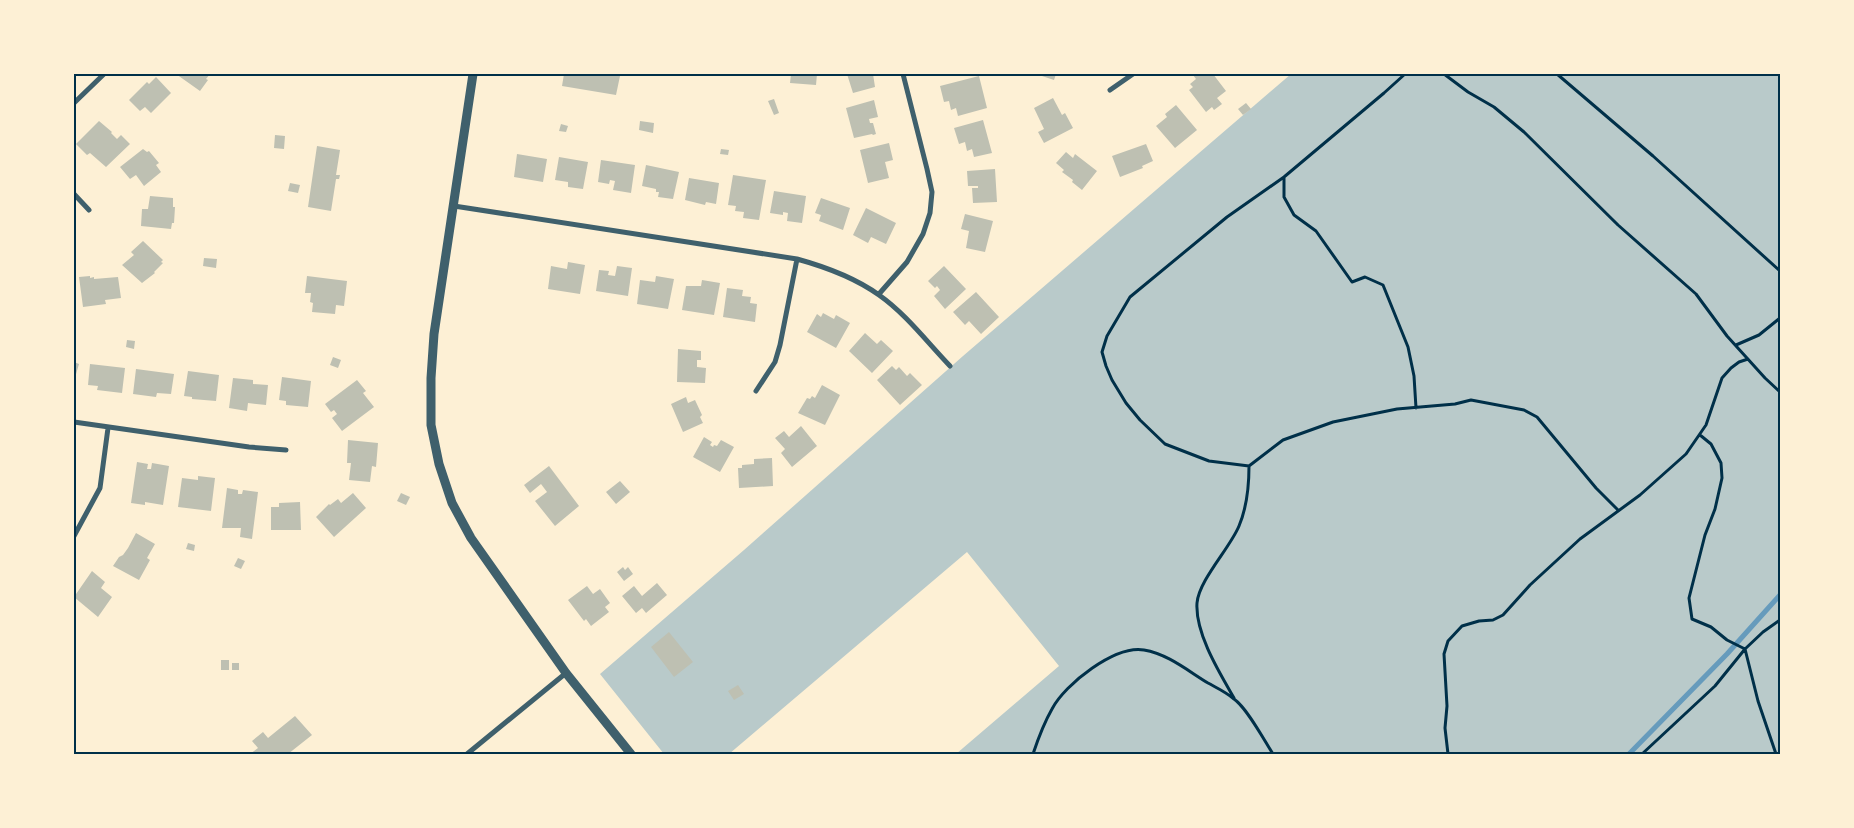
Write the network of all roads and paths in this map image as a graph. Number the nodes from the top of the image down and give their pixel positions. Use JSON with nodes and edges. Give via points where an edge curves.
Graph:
{"nodes":[{"id":1,"x":104,"y":74,"type":"edge"},
{"id":2,"x":474,"y":74,"type":"edge"},
{"id":3,"x":903,"y":74,"type":"edge"},
{"id":4,"x":1133,"y":74,"type":"edge"},
{"id":5,"x":1405,"y":74,"type":"edge"},
{"id":6,"x":1444,"y":74,"type":"edge"},
{"id":7,"x":1557,"y":74,"type":"edge"},
{"id":8,"x":1110,"y":90,"type":"dead end"},
{"id":9,"x":74,"y":103,"type":"edge"},
{"id":10,"x":1284,"y":177,"type":"junction"},
{"id":11,"x":74,"y":194,"type":"edge"},
{"id":12,"x":454,"y":206,"type":"junction"},
{"id":13,"x":89,"y":210,"type":"dead end"},
{"id":14,"x":797,"y":259,"type":"junction"},
{"id":15,"x":1780,"y":271,"type":"edge"},
{"id":16,"x":878,"y":294,"type":"junction"},
{"id":17,"x":1780,"y":318,"type":"edge"},
{"id":18,"x":1736,"y":345,"type":"junction"},
{"id":19,"x":1748,"y":359,"type":"junction"},
{"id":20,"x":950,"y":366,"type":"dead end"},
{"id":21,"x":756,"y":392,"type":"dead end"},
{"id":22,"x":1780,"y":392,"type":"edge"},
{"id":23,"x":1416,"y":408,"type":"junction"},
{"id":24,"x":74,"y":422,"type":"edge"},
{"id":25,"x":108,"y":428,"type":"junction"},
{"id":26,"x":1700,"y":435,"type":"junction"},
{"id":27,"x":286,"y":450,"type":"dead end"},
{"id":28,"x":1249,"y":466,"type":"junction"},
{"id":29,"x":1618,"y":510,"type":"junction"},
{"id":30,"x":74,"y":536,"type":"edge"},
{"id":31,"x":1780,"y":620,"type":"edge"},
{"id":32,"x":1745,"y":649,"type":"junction"},
{"id":33,"x":566,"y":673,"type":"junction"},
{"id":34,"x":1235,"y":699,"type":"junction"},
{"id":35,"x":467,"y":754,"type":"edge"},
{"id":36,"x":631,"y":754,"type":"edge"},
{"id":37,"x":1033,"y":754,"type":"edge"},
{"id":38,"x":1273,"y":754,"type":"edge"},
{"id":39,"x":1448,"y":754,"type":"edge"},
{"id":40,"x":1642,"y":754,"type":"edge"},
{"id":41,"x":1776,"y":754,"type":"edge"}],
"edges":[{"from":1,"to":9,"type":"street"},
{"from":2,"to":12,"type":"street"},
{"from":3,"to":16,"type":"street","via":[[932,192],[930,213],[923,234],[907,262]]},
{"from":4,"to":8,"type":"street"},
{"from":5,"to":10,"type":"path"},
{"from":6,"to":18,"type":"path","via":[[1494,107],[1524,132],[1618,225],[1696,294]]},
{"from":7,"to":15,"type":"path"},
{"from":10,"to":23,"type":"path","via":[[1284,197],[1294,215],[1316,231],[1352,282],[1365,277],[1384,285],[1408,347]]},
{"from":10,"to":28,"type":"path","via":[[1227,217],[1130,297],[1107,336],[1102,352],[1126,403],[1165,444],[1210,461]]},
{"from":11,"to":13,"type":"street"},
{"from":12,"to":14,"type":"street"},
{"from":12,"to":33,"type":"street","via":[[434,334],[431,378],[431,425],[439,464],[452,503],[471,538]]},
{"from":14,"to":16,"type":"street","via":[[851,278]]},
{"from":14,"to":21,"type":"street","via":[[775,362]]},
{"from":16,"to":20,"type":"street","via":[[902,313]]},
{"from":17,"to":18,"type":"path","via":[[1759,336]]},
{"from":18,"to":19,"type":"path"},
{"from":19,"to":22,"type":"path"},
{"from":19,"to":26,"type":"path","via":[[1739,362],[1722,378],[1710,417]]},
{"from":23,"to":28,"type":"path","via":[[1332,422],[1283,440]]},
{"from":23,"to":29,"type":"path","via":[[1471,400],[1524,410],[1537,417]]},
{"from":24,"to":25,"type":"street"},
{"from":25,"to":27,"type":"street"},
{"from":25,"to":30,"type":"street","via":[[100,488]]},
{"from":26,"to":29,"type":"path","via":[[1667,472]]},
{"from":26,"to":32,"type":"path","via":[[1715,450],[1721,463],[1722,478],[1689,598],[1692,619]]},
{"from":28,"to":34,"type":"path","via":[[1249,490],[1239,527],[1204,583],[1197,602],[1200,625],[1209,650]]},
{"from":29,"to":39,"type":"path","via":[[1580,539],[1503,615],[1462,626],[1448,641],[1444,654]]},
{"from":31,"to":32,"type":"path"},
{"from":32,"to":40,"type":"path","via":[[1715,686]]},
{"from":32,"to":41,"type":"path"},
{"from":33,"to":35,"type":"street"},
{"from":33,"to":36,"type":"street"},
{"from":34,"to":37,"type":"path","via":[[1159,654],[1128,651],[1109,658],[1070,685],[1052,708]]},
{"from":34,"to":38,"type":"path"}]}
